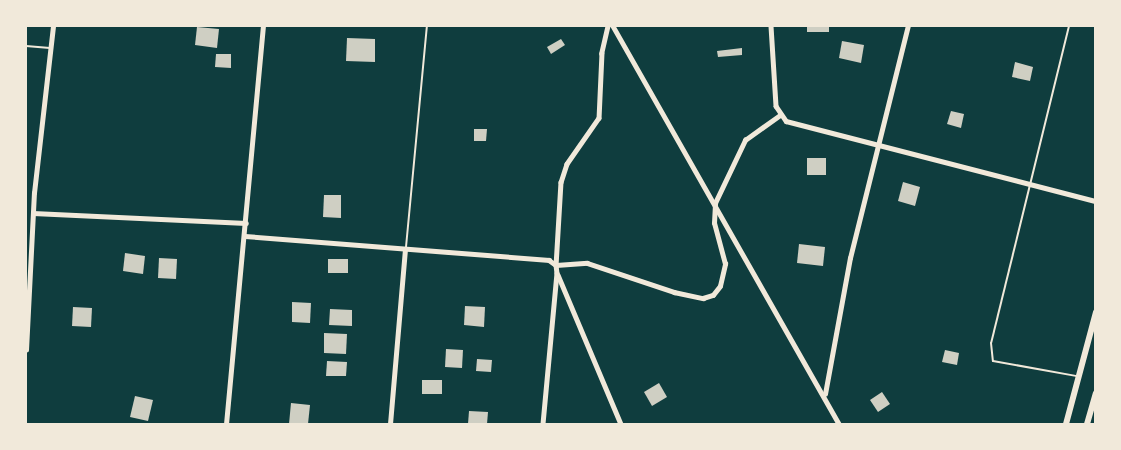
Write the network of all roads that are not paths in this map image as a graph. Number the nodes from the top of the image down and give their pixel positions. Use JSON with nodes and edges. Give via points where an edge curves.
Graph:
{"nodes":[{"id":1,"x":52,"y":26,"type":"edge"},
{"id":2,"x":263,"y":26,"type":"edge"},
{"id":3,"x":427,"y":26,"type":"edge"},
{"id":4,"x":608,"y":26,"type":"edge"},
{"id":5,"x":613,"y":26,"type":"edge"},
{"id":6,"x":771,"y":26,"type":"edge"},
{"id":7,"x":908,"y":26,"type":"edge"},
{"id":8,"x":1069,"y":26,"type":"edge"},
{"id":9,"x":26,"y":46,"type":"edge"},
{"id":10,"x":50,"y":48,"type":"junction"},
{"id":11,"x":780,"y":115,"type":"junction"},
{"id":12,"x":879,"y":142,"type":"junction"},
{"id":13,"x":1030,"y":182,"type":"junction"},
{"id":14,"x":26,"y":192,"type":"edge"},
{"id":15,"x":34,"y":193,"type":"junction"},
{"id":16,"x":1095,"y":201,"type":"edge"},
{"id":17,"x":715,"y":203,"type":"junction"},
{"id":18,"x":33,"y":213,"type":"junction"},
{"id":19,"x":246,"y":223,"type":"junction"},
{"id":20,"x":245,"y":236,"type":"junction"},
{"id":21,"x":405,"y":250,"type":"junction"},
{"id":22,"x":556,"y":265,"type":"junction"},
{"id":23,"x":557,"y":273,"type":"junction"},
{"id":24,"x":1095,"y":312,"type":"edge"},
{"id":25,"x":26,"y":350,"type":"edge"},
{"id":26,"x":1079,"y":376,"type":"junction"},
{"id":27,"x":1095,"y":393,"type":"edge"},
{"id":28,"x":825,"y":394,"type":"junction"},
{"id":29,"x":226,"y":424,"type":"edge"},
{"id":30,"x":390,"y":424,"type":"edge"},
{"id":31,"x":543,"y":424,"type":"edge"},
{"id":32,"x":621,"y":424,"type":"edge"},
{"id":33,"x":839,"y":424,"type":"edge"},
{"id":34,"x":1066,"y":424,"type":"edge"},
{"id":35,"x":1088,"y":424,"type":"edge"}],
"edges":[{"from":1,"to":10,"type":"street"},
{"from":2,"to":19,"type":"street"},
{"from":3,"to":21,"type":"lane"},
{"from":4,"to":22,"type":"street","via":[[602,53],[599,118],[567,164],[561,182]]},
{"from":5,"to":17,"type":"street"},
{"from":6,"to":11,"type":"street"},
{"from":7,"to":12,"type":"street"},
{"from":8,"to":13,"type":"lane"},
{"from":9,"to":10,"type":"lane"},
{"from":10,"to":15,"type":"street"},
{"from":11,"to":12,"type":"street","via":[[786,121]]},
{"from":11,"to":17,"type":"street","via":[[745,140]]},
{"from":12,"to":13,"type":"street"},
{"from":12,"to":28,"type":"street","via":[[850,258]]},
{"from":13,"to":16,"type":"street"},
{"from":13,"to":26,"type":"lane","via":[[991,353],[993,361]]},
{"from":14,"to":15,"type":"street"},
{"from":15,"to":18,"type":"street"},
{"from":17,"to":22,"type":"street","via":[[714,223],[725,264],[720,286],[713,295],[703,298],[674,292],[587,263]]},
{"from":17,"to":28,"type":"street"},
{"from":18,"to":19,"type":"street"},
{"from":18,"to":25,"type":"street"},
{"from":19,"to":20,"type":"street"},
{"from":20,"to":21,"type":"street"},
{"from":20,"to":29,"type":"street"},
{"from":21,"to":22,"type":"street","via":[[549,260]]},
{"from":21,"to":30,"type":"street"},
{"from":22,"to":23,"type":"street"},
{"from":23,"to":31,"type":"street"},
{"from":23,"to":32,"type":"street"},
{"from":24,"to":26,"type":"main road"},
{"from":26,"to":34,"type":"main road"},
{"from":27,"to":35,"type":"main road"},
{"from":28,"to":33,"type":"street"}]}
